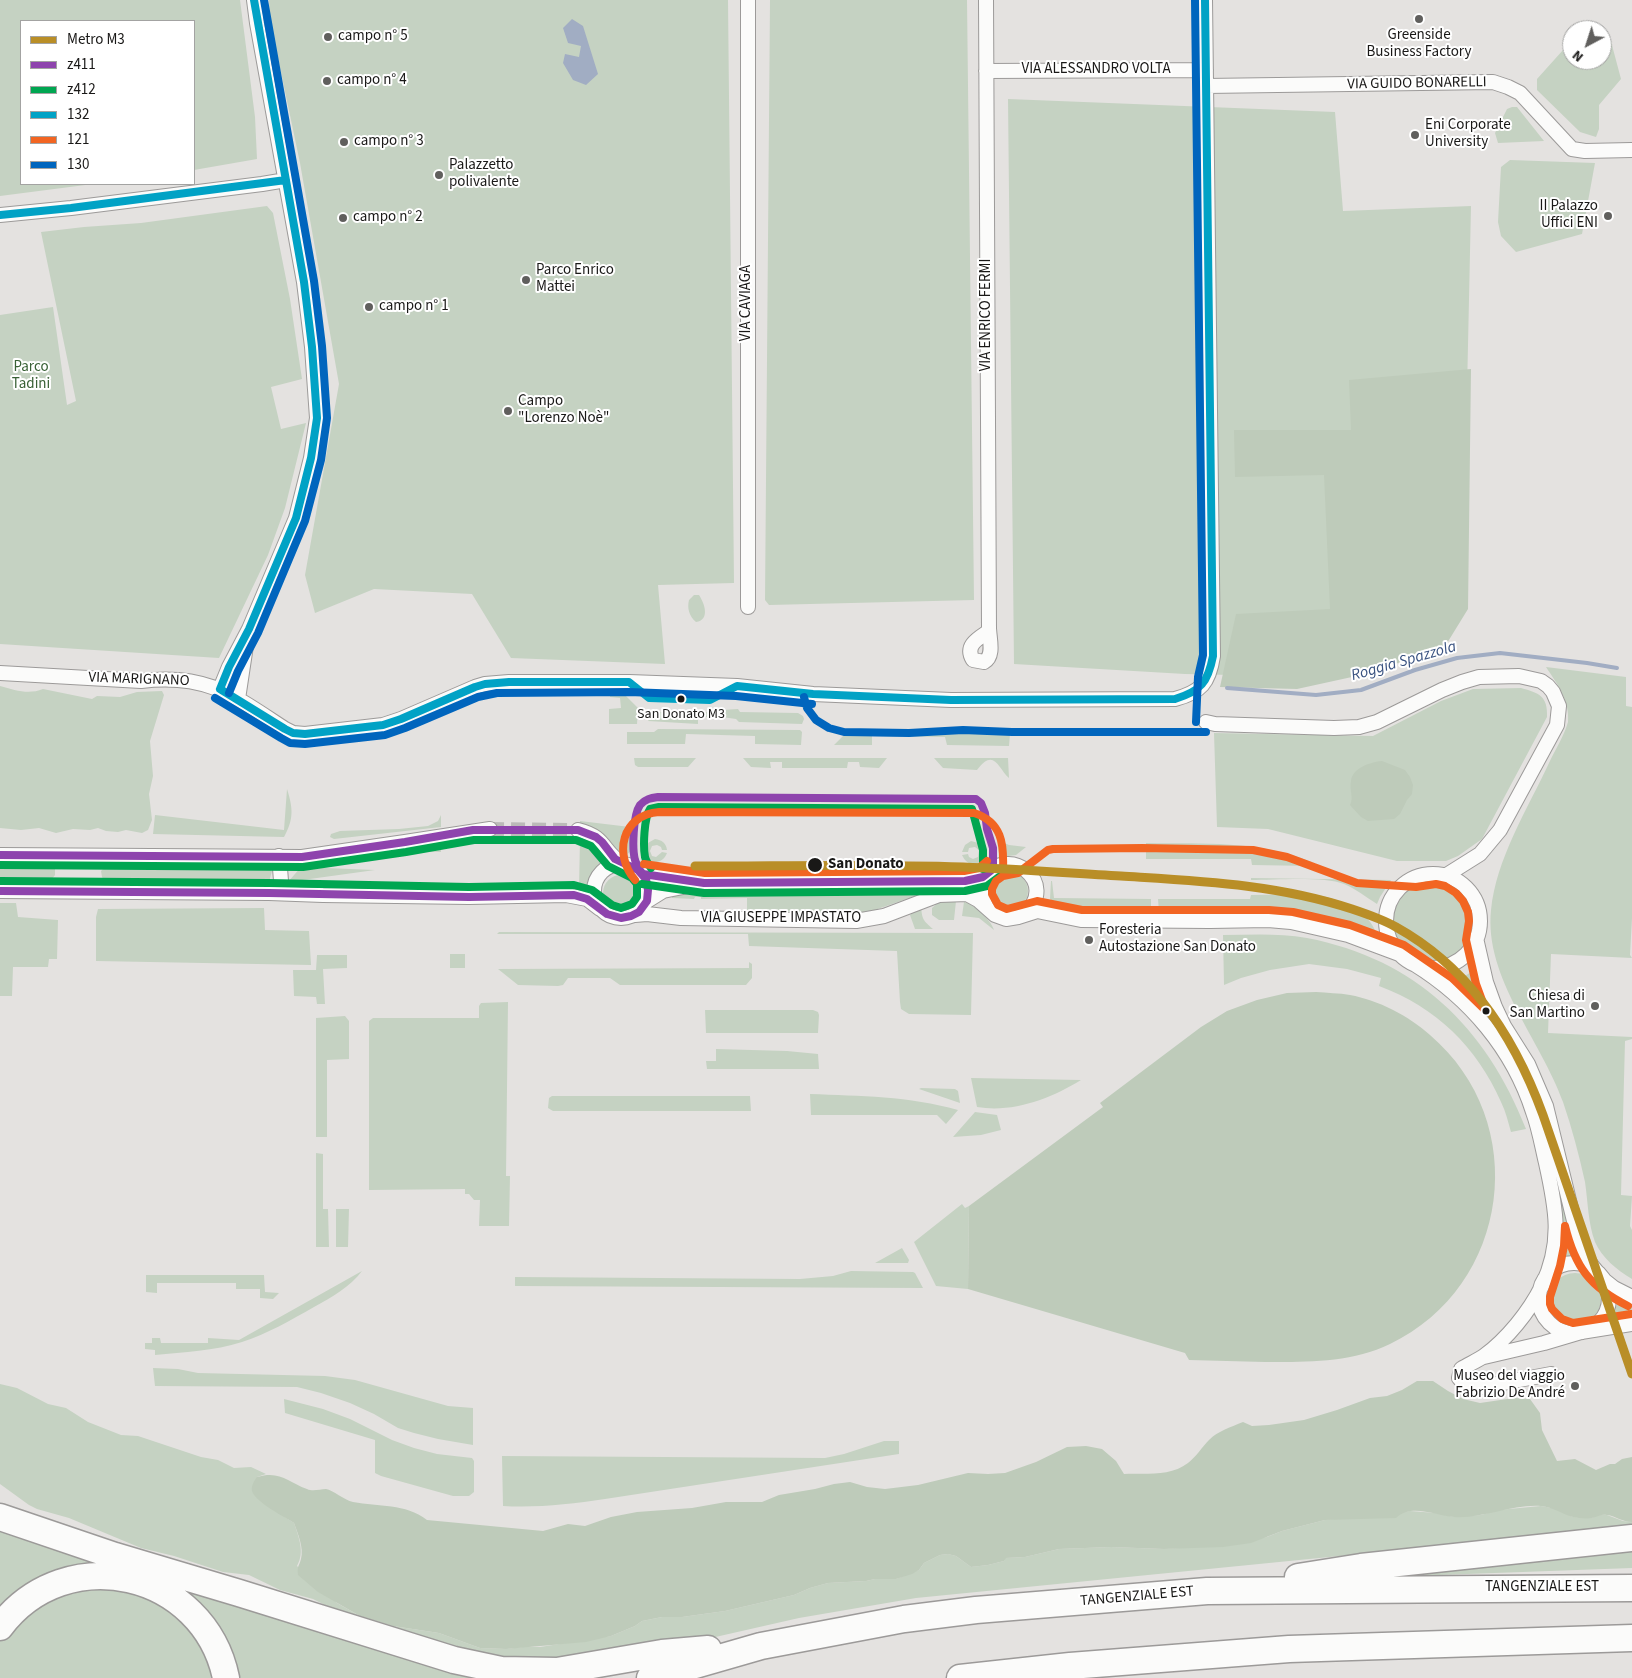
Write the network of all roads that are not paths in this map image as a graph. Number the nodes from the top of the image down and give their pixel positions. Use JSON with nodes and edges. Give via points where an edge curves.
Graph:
{"nodes":[{"id":1,"x":254,"y":0,"type":"edge"},
{"id":2,"x":748,"y":0,"type":"edge"},
{"id":3,"x":986,"y":0,"type":"edge"},
{"id":4,"x":1205,"y":0,"type":"edge"},
{"id":5,"x":1206,"y":70,"type":"junction"},
{"id":6,"x":986,"y":71,"type":"junction"},
{"id":7,"x":1206,"y":86,"type":"junction"},
{"id":8,"x":1632,"y":150,"type":"edge"},
{"id":9,"x":286,"y":180,"type":"junction"},
{"id":10,"x":0,"y":215,"type":"edge"},
{"id":11,"x":748,"y":607,"type":"dead end"},
{"id":12,"x":249,"y":629,"type":"junction"},
{"id":13,"x":989,"y":631,"type":"dead end"},
{"id":14,"x":0,"y":673,"type":"edge"},
{"id":15,"x":220,"y":689,"type":"junction"},
{"id":16,"x":238,"y":699,"type":"junction"},
{"id":17,"x":1206,"y":722,"type":"dead end"},
{"id":18,"x":490,"y":828,"type":"tunnel mouth"},
{"id":19,"x":578,"y":830,"type":"tunnel mouth"},
{"id":20,"x":0,"y":854,"type":"edge"},
{"id":21,"x":279,"y":856,"type":"junction"},
{"id":22,"x":622,"y":864,"type":"junction"},
{"id":23,"x":642,"y":874,"type":"junction"},
{"id":24,"x":988,"y":874,"type":"junction"},
{"id":25,"x":1445,"y":876,"type":"junction"},
{"id":26,"x":891,"y":882,"type":"junction"},
{"id":27,"x":704,"y":883,"type":"junction"},
{"id":28,"x":0,"y":891,"type":"edge"},
{"id":29,"x":282,"y":893,"type":"junction"},
{"id":30,"x":952,"y":894,"type":"junction"},
{"id":31,"x":647,"y":901,"type":"junction"},
{"id":32,"x":600,"y":908,"type":"junction"},
{"id":33,"x":988,"y":908,"type":"junction"},
{"id":34,"x":1024,"y":914,"type":"junction"},
{"id":35,"x":635,"y":915,"type":"junction"},
{"id":36,"x":1476,"y":938,"type":"junction"},
{"id":37,"x":1399,"y":954,"type":"junction"},
{"id":38,"x":1414,"y":964,"type":"junction"},
{"id":39,"x":1600,"y":1276,"type":"junction"},
{"id":40,"x":1542,"y":1284,"type":"junction"},
{"id":41,"x":1632,"y":1297,"type":"edge"},
{"id":42,"x":1632,"y":1324,"type":"edge"},
{"id":43,"x":1581,"y":1332,"type":"junction"},
{"id":44,"x":1482,"y":1358,"type":"junction"},
{"id":45,"x":1551,"y":1374,"type":"dead end"},
{"id":46,"x":0,"y":1501,"type":"edge"},
{"id":47,"x":0,"y":1517,"type":"edge"},
{"id":48,"x":1632,"y":1538,"type":"edge"},
{"id":49,"x":1632,"y":1588,"type":"edge"},
{"id":50,"x":1207,"y":1591,"type":"junction"},
{"id":51,"x":239,"y":1593,"type":"junction"},
{"id":52,"x":0,"y":1627,"type":"edge"},
{"id":53,"x":1632,"y":1638,"type":"edge"},
{"id":54,"x":761,"y":1646,"type":"junction"},
{"id":55,"x":546,"y":1675,"type":"edge"},
{"id":56,"x":970,"y":1677,"type":"edge"},
{"id":57,"x":226,"y":1678,"type":"edge"},
{"id":58,"x":650,"y":1678,"type":"edge"}],
"edges":[{"from":1,"to":9,"type":"street"},
{"from":2,"to":11,"type":"street","name":"VIA CAVIAGA"},
{"from":3,"to":6,"type":"street","name":"VIA ENRICO FERMI"},
{"from":4,"to":5,"type":"street"},
{"from":5,"to":6,"type":"street","name":"VIA ALESSANDRO VOLTA"},
{"from":5,"to":7,"type":"street"},
{"from":6,"to":13,"type":"street","name":"VIA ENRICO FERMI"},
{"from":7,"to":8,"type":"street","name":"VIA GUIDO BONARELLI","via":[[1493,82],[1520,93],[1572,149]]},
{"from":7,"to":16,"type":"street","name":"VIA MARIGNANO","via":[[1212,656],[1208,678],[1200,688],[1175,699],[950,700],[850,696],[737,686],[509,682],[475,687],[383,725],[305,734],[285,729]]},
{"from":9,"to":10,"type":"street"},
{"from":9,"to":12,"type":"street","via":[[312,347],[318,404],[316,434],[296,518]]},
{"from":12,"to":15,"type":"street"},
{"from":12,"to":16,"type":"street"},
{"from":14,"to":15,"type":"street","name":"VIA MARIGNANO","via":[[141,681],[175,679]]},
{"from":15,"to":16,"type":"street","name":"VIA MARIGNANO"},
{"from":17,"to":25,"type":"street","via":[[1359,727],[1479,677],[1519,676],[1548,686],[1559,706],[1558,721],[1500,830],[1480,854]]},
{"from":18,"to":21,"type":"street","via":[[302,857]]},
{"from":19,"to":22,"type":"street","via":[[596,837]]},
{"from":20,"to":21,"type":"street"},
{"from":21,"to":29,"type":"street"},
{"from":22,"to":23,"type":"street"},
{"from":22,"to":32,"type":"street","via":[[609,867],[598,876],[594,896]]},
{"from":23,"to":27,"type":"street","name":"VIA GIUSEPPE IMPASTATO"},
{"from":23,"to":31,"type":"street","via":[[648,890]]},
{"from":24,"to":26,"type":"street","name":"VIA GIUSEPPE IMPASTATO","via":[[965,881]]},
{"from":24,"to":33,"type":"street","via":[[982,895]]},
{"from":24,"to":34,"type":"street","name":"VIA GIUSEPPE IMPASTATO","via":[[999,866],[1013,864],[1032,875],[1036,896],[1034,904]]},
{"from":25,"to":36,"type":"street","via":[[1462,885],[1475,900],[1480,921]]},
{"from":25,"to":37,"type":"street","via":[[1426,875],[1412,879],[1392,897],[1386,912],[1386,928]]},
{"from":26,"to":27,"type":"street","name":"VIA GIUSEPPE IMPASTATO"},
{"from":26,"to":30,"type":"street","name":"VIA GIUSEPPE IMPASTATO"},
{"from":27,"to":31,"type":"street","via":[[663,891]]},
{"from":28,"to":29,"type":"street"},
{"from":29,"to":32,"type":"street","via":[[574,896],[587,899]]},
{"from":30,"to":33,"type":"street","name":"VIA GIUSEPPE IMPASTATO","via":[[967,894]]},
{"from":30,"to":35,"type":"street","name":"VIA GIUSEPPE IMPASTATO","via":[[935,896],[884,916],[856,920]]},
{"from":31,"to":35,"type":"street"},
{"from":32,"to":35,"type":"street","via":[[619,918]]},
{"from":33,"to":34,"type":"street","name":"VIA GIUSEPPE IMPASTATO","via":[[995,915],[1006,918]]},
{"from":34,"to":37,"type":"street","name":"VIA GIUSEPPE IMPASTATO","via":[[1042,912],[1087,920],[1291,922],[1348,935]]},
{"from":36,"to":38,"type":"street","via":[[1468,952],[1448,965],[1431,968]]},
{"from":36,"to":39,"type":"street","via":[[1495,1007],[1528,1064],[1546,1106],[1584,1254]]},
{"from":37,"to":38,"type":"street"},
{"from":38,"to":40,"type":"street","via":[[1446,986],[1483,1021],[1502,1048],[1533,1112],[1556,1209],[1553,1250]]},
{"from":39,"to":40,"type":"street","via":[[1587,1266],[1569,1264],[1553,1271]]},
{"from":39,"to":41,"type":"street"},
{"from":39,"to":43,"type":"street","via":[[1608,1291],[1608,1307],[1599,1322]]},
{"from":40,"to":43,"type":"street","via":[[1540,1302],[1547,1320],[1565,1332]]},
{"from":40,"to":44,"type":"street","via":[[1516,1324]]},
{"from":42,"to":43,"type":"street"},
{"from":43,"to":44,"type":"street"},
{"from":44,"to":45,"type":"street","via":[[1459,1373],[1465,1385],[1476,1388]]},
{"from":46,"to":51,"type":"highway","via":[[85,1538],[192,1573]]},
{"from":47,"to":51,"type":"highway"},
{"from":48,"to":50,"type":"highway","via":[[1361,1567]]},
{"from":49,"to":50,"type":"highway","name":"TANGENZIALE EST"},
{"from":50,"to":54,"type":"highway","name":"TANGENZIALE EST","via":[[976,1610]]},
{"from":51,"to":55,"type":"highway","via":[[454,1660]]},
{"from":52,"to":57,"type":"highway","via":[[28,1600],[54,1586],[83,1577],[132,1580],[164,1592],[194,1616],[215,1645]]},
{"from":53,"to":56,"type":"highway","via":[[1289,1649]]},
{"from":54,"to":55,"type":"highway","via":[[662,1652]]},
{"from":54,"to":58,"type":"highway","name":"TANGENZIALE EST"}]}
